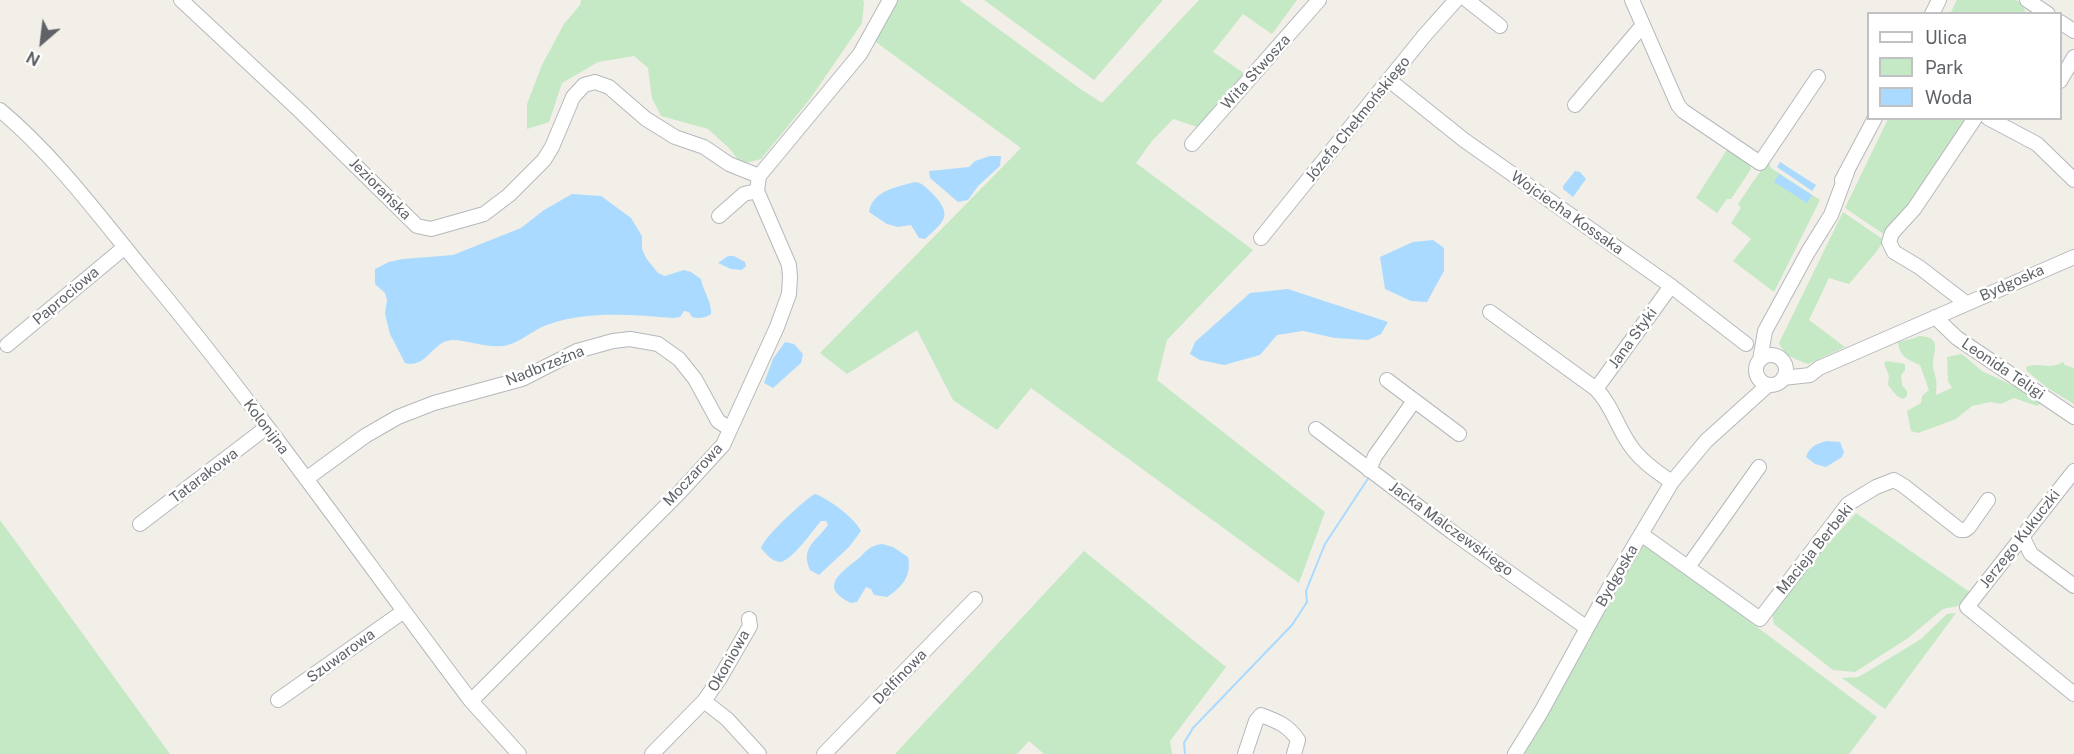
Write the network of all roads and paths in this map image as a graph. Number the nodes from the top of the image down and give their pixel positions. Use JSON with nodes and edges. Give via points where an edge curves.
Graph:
{"nodes":[{"id":1,"x":181,"y":0,"type":"edge"},
{"id":2,"x":890,"y":0,"type":"edge"},
{"id":3,"x":1319,"y":0,"type":"edge"},
{"id":4,"x":1456,"y":0,"type":"edge"},
{"id":5,"x":1467,"y":0,"type":"edge"},
{"id":6,"x":1632,"y":0,"type":"edge"},
{"id":7,"x":1643,"y":25,"type":"junction"},
{"id":8,"x":1500,"y":26,"type":"dead end"},
{"id":9,"x":2074,"y":57,"type":"edge"},
{"id":10,"x":1818,"y":77,"type":"dead end"},
{"id":11,"x":2062,"y":79,"type":"edge"},
{"id":12,"x":1389,"y":80,"type":"junction"},
{"id":13,"x":1575,"y":105,"type":"dead end"},
{"id":14,"x":0,"y":110,"type":"edge"},
{"id":15,"x":1874,"y":120,"type":"edge"},
{"id":16,"x":1975,"y":120,"type":"edge"},
{"id":17,"x":1992,"y":120,"type":"edge"},
{"id":18,"x":1192,"y":144,"type":"dead end"},
{"id":19,"x":759,"y":176,"type":"junction"},
{"id":20,"x":2074,"y":180,"type":"edge"},
{"id":21,"x":757,"y":191,"type":"junction"},
{"id":22,"x":719,"y":216,"type":"dead end"},
{"id":23,"x":1261,"y":238,"type":"dead end"},
{"id":24,"x":125,"y":247,"type":"junction"},
{"id":25,"x":2074,"y":256,"type":"edge"},
{"id":26,"x":1671,"y":286,"type":"junction"},
{"id":27,"x":1966,"y":303,"type":"junction"},
{"id":28,"x":1490,"y":312,"type":"dead end"},
{"id":29,"x":1935,"y":318,"type":"junction"},
{"id":30,"x":1770,"y":325,"type":"junction"},
{"id":31,"x":1746,"y":344,"type":"dead end"},
{"id":32,"x":7,"y":345,"type":"dead end"},
{"id":33,"x":1760,"y":360,"type":"junction"},
{"id":34,"x":1781,"y":366,"type":"junction"},
{"id":35,"x":1387,"y":380,"type":"dead end"},
{"id":36,"x":1763,"y":381,"type":"junction"},
{"id":37,"x":1596,"y":389,"type":"junction"},
{"id":38,"x":1414,"y":401,"type":"junction"},
{"id":39,"x":2074,"y":417,"type":"edge"},
{"id":40,"x":267,"y":427,"type":"junction"},
{"id":41,"x":730,"y":429,"type":"junction"},
{"id":42,"x":1316,"y":429,"type":"dead end"},
{"id":43,"x":1459,"y":434,"type":"dead end"},
{"id":44,"x":1759,"y":467,"type":"dead end"},
{"id":45,"x":1369,"y":470,"type":"junction"},
{"id":46,"x":2074,"y":471,"type":"edge"},
{"id":47,"x":306,"y":479,"type":"junction"},
{"id":48,"x":1672,"y":482,"type":"junction"},
{"id":49,"x":1988,"y":500,"type":"dead end"},
{"id":50,"x":140,"y":524,"type":"dead end"},
{"id":51,"x":1641,"y":534,"type":"junction"},
{"id":52,"x":2022,"y":536,"type":"junction"},
{"id":53,"x":1688,"y":567,"type":"junction"},
{"id":54,"x":2074,"y":586,"type":"edge"},
{"id":55,"x":975,"y":599,"type":"dead end"},
{"id":56,"x":404,"y":611,"type":"junction"},
{"id":57,"x":748,"y":619,"type":"dead end"},
{"id":58,"x":1587,"y":628,"type":"junction"},
{"id":59,"x":2074,"y":694,"type":"edge"},
{"id":60,"x":278,"y":700,"type":"dead end"},
{"id":61,"x":471,"y":701,"type":"junction"},
{"id":62,"x":704,"y":701,"type":"junction"},
{"id":63,"x":519,"y":754,"type":"edge"},
{"id":64,"x":652,"y":754,"type":"edge"},
{"id":65,"x":759,"y":754,"type":"edge"},
{"id":66,"x":824,"y":754,"type":"edge"},
{"id":67,"x":1245,"y":754,"type":"edge"},
{"id":68,"x":1294,"y":754,"type":"edge"},
{"id":69,"x":1515,"y":754,"type":"edge"}],
"edges":[{"from":1,"to":19,"type":"street","name":"Jeziorańska","via":[[417,226],[431,229],[484,213],[509,195],[544,160],[573,97],[584,85],[595,82],[609,87],[646,119],[675,137],[705,147],[729,164]]},
{"from":2,"to":19,"type":"street","via":[[860,54]]},
{"from":3,"to":18,"type":"street","name":"Wita Stwosza"},
{"from":4,"to":12,"type":"street","name":"Józefa Chełmońskiego"},
{"from":5,"to":8,"type":"street"},
{"from":6,"to":7,"type":"street"},
{"from":7,"to":10,"type":"street","via":[[1683,111],[1760,163]]},
{"from":7,"to":13,"type":"street"},
{"from":9,"to":11,"type":"street"},
{"from":12,"to":23,"type":"street","name":"Józefa Chełmońskiego"},
{"from":12,"to":26,"type":"street","name":"Wojciecha Kossaka","via":[[1471,145]]},
{"from":14,"to":24,"type":"street","name":"Kolonijna","via":[[49,157]]},
{"from":15,"to":30,"type":"street","via":[[1847,172],[1835,206]]},
{"from":16,"to":27,"type":"street","via":[[1889,242],[1894,252]]},
{"from":17,"to":20,"type":"street","via":[[2037,144]]},
{"from":19,"to":21,"type":"street"},
{"from":21,"to":22,"type":"street","via":[[744,194]]},
{"from":21,"to":41,"type":"street","name":"Moczarowa","via":[[789,265],[789,294]]},
{"from":24,"to":32,"type":"street","name":"Paprociowa"},
{"from":24,"to":40,"type":"street","name":"Kolonijna"},
{"from":25,"to":27,"type":"street","name":"Bydgoska"},
{"from":26,"to":31,"type":"street","name":"Wojciecha Kossaka"},
{"from":26,"to":37,"type":"street","name":"Jana Styki"},
{"from":27,"to":29,"type":"street","name":"Bydgoska"},
{"from":28,"to":37,"type":"street"},
{"from":29,"to":34,"type":"street","name":"Bydgoska","via":[[1820,368]]},
{"from":29,"to":39,"type":"street","name":"Leonida Teligi","via":[[1957,338]]},
{"from":30,"to":33,"type":"street","via":[[1763,337]]},
{"from":30,"to":34,"type":"street"},
{"from":33,"to":34,"type":"street","via":[[1769,356]]},
{"from":33,"to":36,"type":"street","via":[[1756,369]]},
{"from":34,"to":36,"type":"street","via":[[1777,384]]},
{"from":35,"to":38,"type":"street"},
{"from":36,"to":48,"type":"street","name":"Bydgoska"},
{"from":37,"to":48,"type":"street","via":[[1630,446]]},
{"from":38,"to":43,"type":"street"},
{"from":38,"to":45,"type":"street"},
{"from":40,"to":47,"type":"street","name":"Kolonijna"},
{"from":40,"to":50,"type":"street","name":"Tatarakowa"},
{"from":41,"to":47,"type":"street","name":"Nadbrzeżna","via":[[718,421],[679,359],[658,344],[630,339],[613,341],[577,351],[522,379],[398,417]]},
{"from":41,"to":61,"type":"street","name":"Moczarowa","via":[[723,446],[709,462]]},
{"from":42,"to":45,"type":"street","name":"Jacka Malczewskiego"},
{"from":44,"to":53,"type":"street"},
{"from":45,"to":58,"type":"street","name":"Jacka Malczewskiego"},
{"from":46,"to":52,"type":"street","name":"Jerzego Kukuczki"},
{"from":47,"to":56,"type":"street","name":"Kolonijna"},
{"from":48,"to":51,"type":"street","name":"Bydgoska"},
{"from":49,"to":53,"type":"street","name":"Macieja Berbeki","via":[[1969,527],[1960,530],[1894,480],[1876,487],[1848,504],[1760,619]]},
{"from":51,"to":53,"type":"street"},
{"from":51,"to":58,"type":"street","name":"Bydgoska"},
{"from":52,"to":54,"type":"street","via":[[2031,554]]},
{"from":52,"to":59,"type":"street","name":"Jerzego Kukuczki","via":[[1967,607]]},
{"from":55,"to":66,"type":"street","name":"Delfinowa"},
{"from":56,"to":60,"type":"street","name":"Szuwarowa"},
{"from":56,"to":61,"type":"street","name":"Kolonijna"},
{"from":57,"to":62,"type":"street","name":"Okoniowa","via":[[750,626]]},
{"from":58,"to":69,"type":"street","name":"Bydgoska"},
{"from":61,"to":63,"type":"street","name":"Kolonijna"},
{"from":62,"to":64,"type":"street","name":"Okoniowa"},
{"from":62,"to":65,"type":"street","name":"Okoniowa"},
{"from":67,"to":68,"type":"street","via":[[1261,715],[1290,728],[1298,740]]}]}
